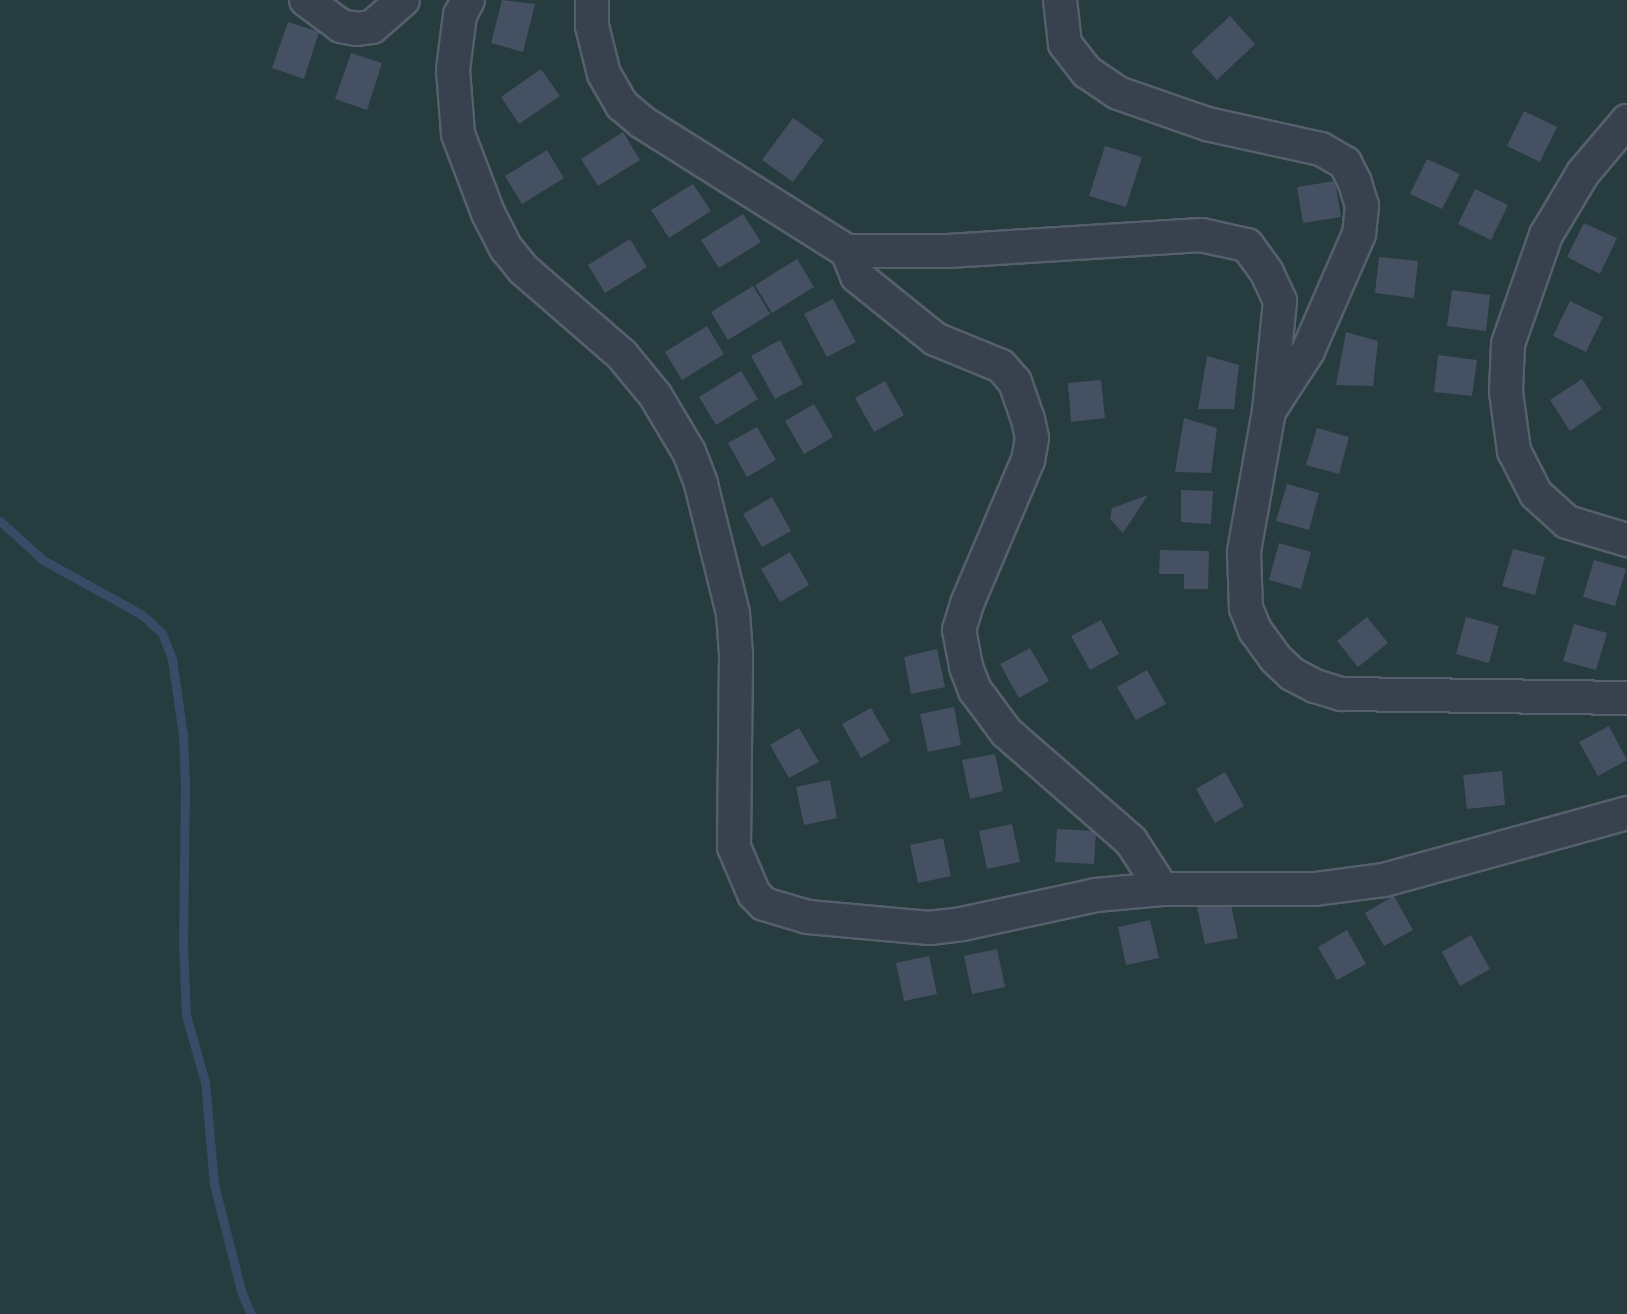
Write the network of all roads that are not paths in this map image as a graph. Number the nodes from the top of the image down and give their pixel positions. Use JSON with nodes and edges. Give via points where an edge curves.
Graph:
{"nodes":[{"id":1,"x":403,"y":0,"type":"edge"},
{"id":2,"x":468,"y":0,"type":"edge"},
{"id":3,"x":592,"y":0,"type":"edge"},
{"id":4,"x":1060,"y":0,"type":"edge"},
{"id":5,"x":315,"y":3,"type":"edge"},
{"id":6,"x":1627,"y":121,"type":"edge"},
{"id":7,"x":847,"y":251,"type":"junction"},
{"id":8,"x":1269,"y":411,"type":"junction"},
{"id":9,"x":1627,"y":540,"type":"edge"},
{"id":10,"x":1627,"y":698,"type":"edge"},
{"id":11,"x":1627,"y":813,"type":"edge"},
{"id":12,"x":1162,"y":889,"type":"junction"}],
"edges":[{"from":1,"to":5,"type":"street","via":[[372,27],[357,29],[341,26]]},
{"from":2,"to":12,"type":"street","via":[[460,15],[453,70],[458,134],[488,213],[506,248],[524,270],[622,355],[655,395],[689,452],[701,484],[733,613],[733,830],[735,847],[754,894],[764,904],[808,916],[930,928],[1096,895]]},
{"from":3,"to":7,"type":"street","via":[[592,26],[604,74],[622,105],[652,129]]},
{"from":4,"to":8,"type":"street","via":[[1065,44],[1087,72],[1118,93],[1207,124],[1321,149],[1344,163],[1355,183],[1362,206],[1359,234],[1308,351]]},
{"from":6,"to":9,"type":"street","via":[[1583,173],[1546,235],[1508,344],[1506,392],[1514,451],[1536,494],[1567,522]]},
{"from":7,"to":8,"type":"street","via":[[948,251],[1201,235],[1247,245],[1267,273],[1280,301]]},
{"from":7,"to":12,"type":"street","via":[[857,276],[935,339],[1001,366],[1015,382],[1032,438],[1028,460],[959,630],[966,666],[975,690],[1006,732],[1131,841]]},
{"from":8,"to":10,"type":"street","via":[[1244,552],[1246,608],[1255,630],[1292,674],[1342,694]]},
{"from":11,"to":12,"type":"street","via":[[1384,880],[1315,889]]}]}
